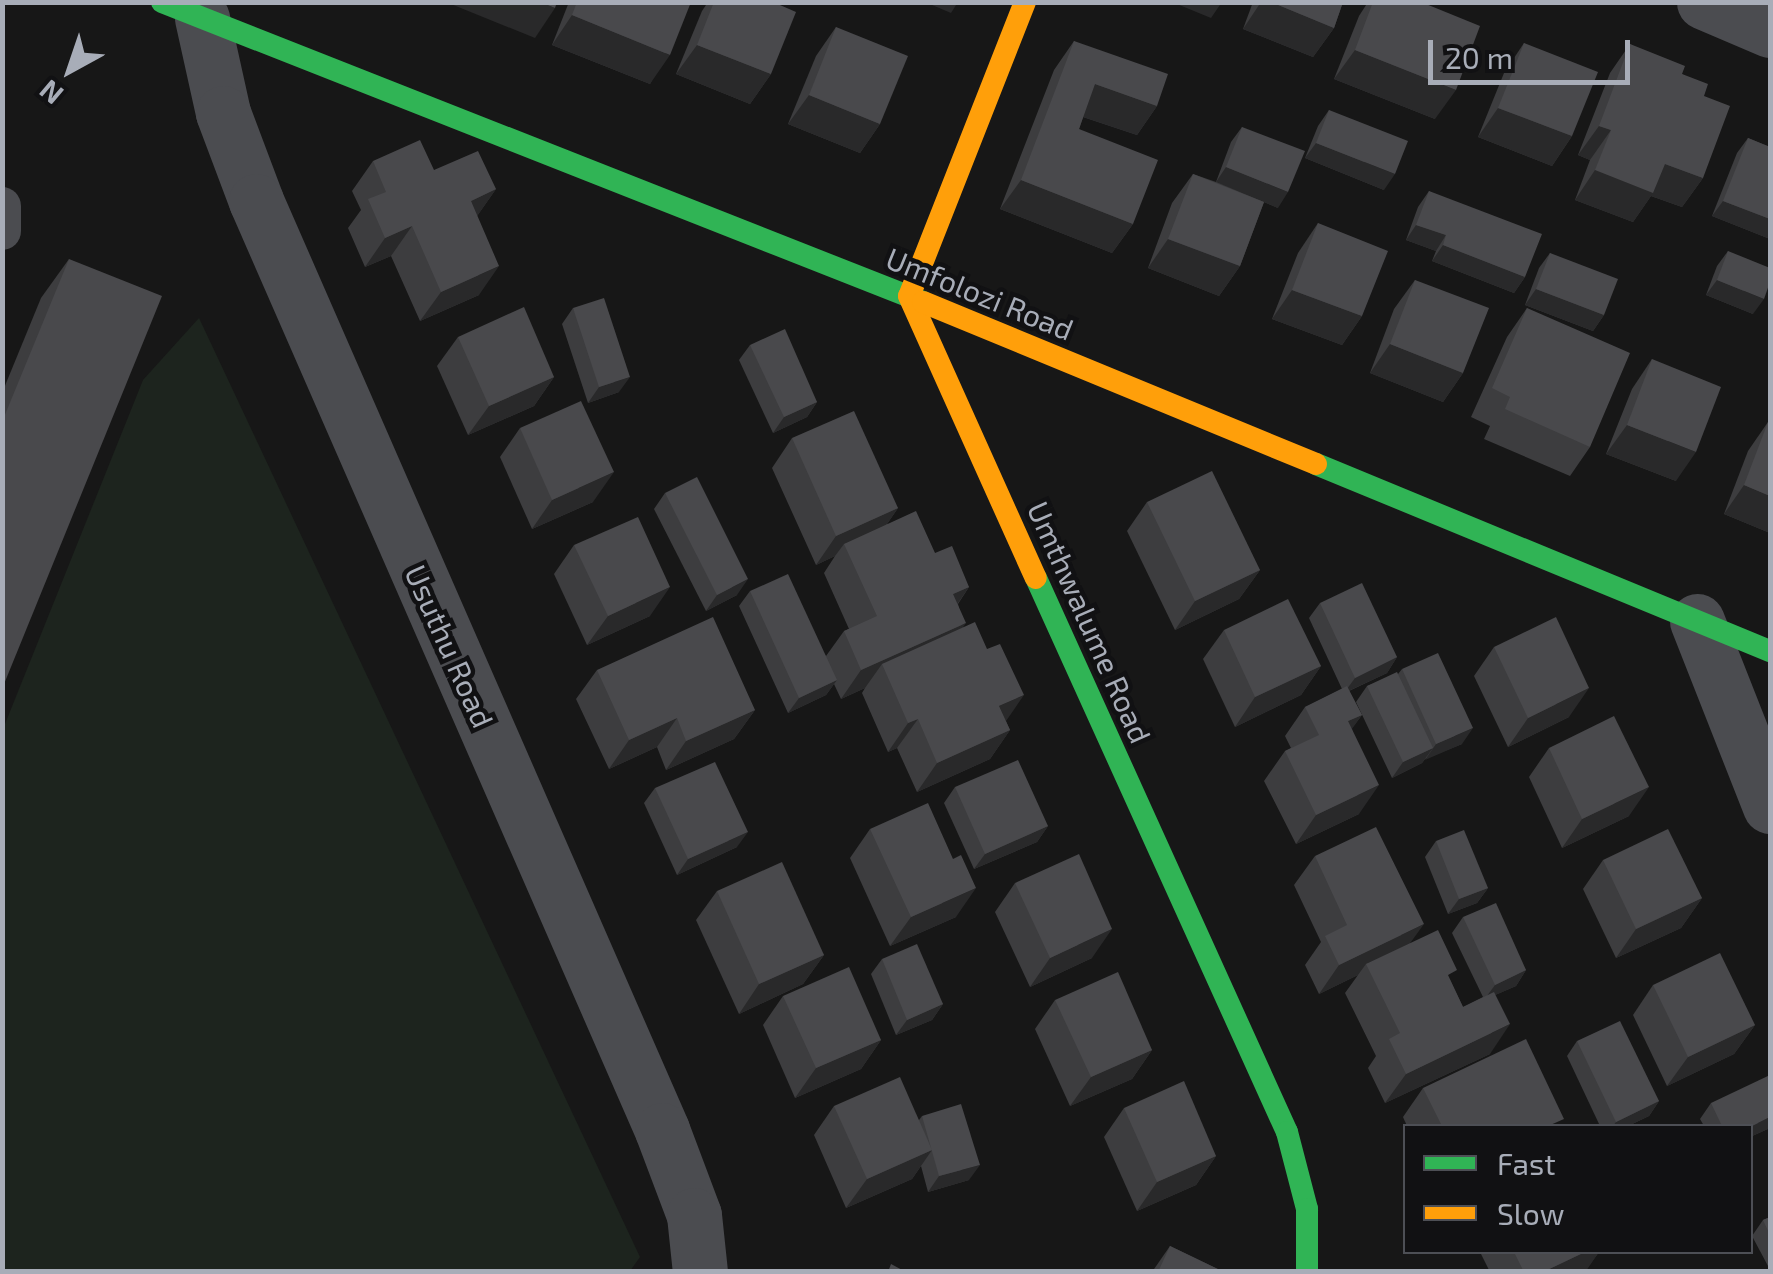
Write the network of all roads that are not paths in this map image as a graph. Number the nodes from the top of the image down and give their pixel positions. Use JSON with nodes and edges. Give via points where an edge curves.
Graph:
{"nodes":[{"id":1,"x":1024,"y":2,"type":"edge"},
{"id":2,"x":1704,"y":2,"type":"edge"},
{"id":3,"x":182,"y":10,"type":"edge"},
{"id":4,"x":1770,"y":30,"type":"edge"},
{"id":5,"x":2,"y":206,"type":"edge"},
{"id":6,"x":2,"y":230,"type":"edge"},
{"id":7,"x":910,"y":296,"type":"junction"},
{"id":8,"x":1697,"y":621,"type":"junction"},
{"id":9,"x":1770,"y":650,"type":"edge"},
{"id":10,"x":1770,"y":806,"type":"edge"},
{"id":11,"x":700,"y":1272,"type":"edge"},
{"id":12,"x":1307,"y":1272,"type":"edge"}],
"edges":[{"from":1,"to":7,"type":"street"},
{"from":2,"to":4,"type":"street"},
{"from":3,"to":7,"type":"street","name":"Umfolozi Road"},
{"from":3,"to":11,"type":"street","name":"Usuthu Road","via":[[256,201],[662,1130],[694,1215]]},
{"from":5,"to":6,"type":"lane"},
{"from":7,"to":8,"type":"street","name":"Umfolozi Road"},
{"from":7,"to":12,"type":"street","name":"Umthwalume Road","via":[[1287,1132],[1306,1209]]},
{"from":8,"to":9,"type":"street","name":"Umfolozi Road"},
{"from":8,"to":10,"type":"street"}]}
